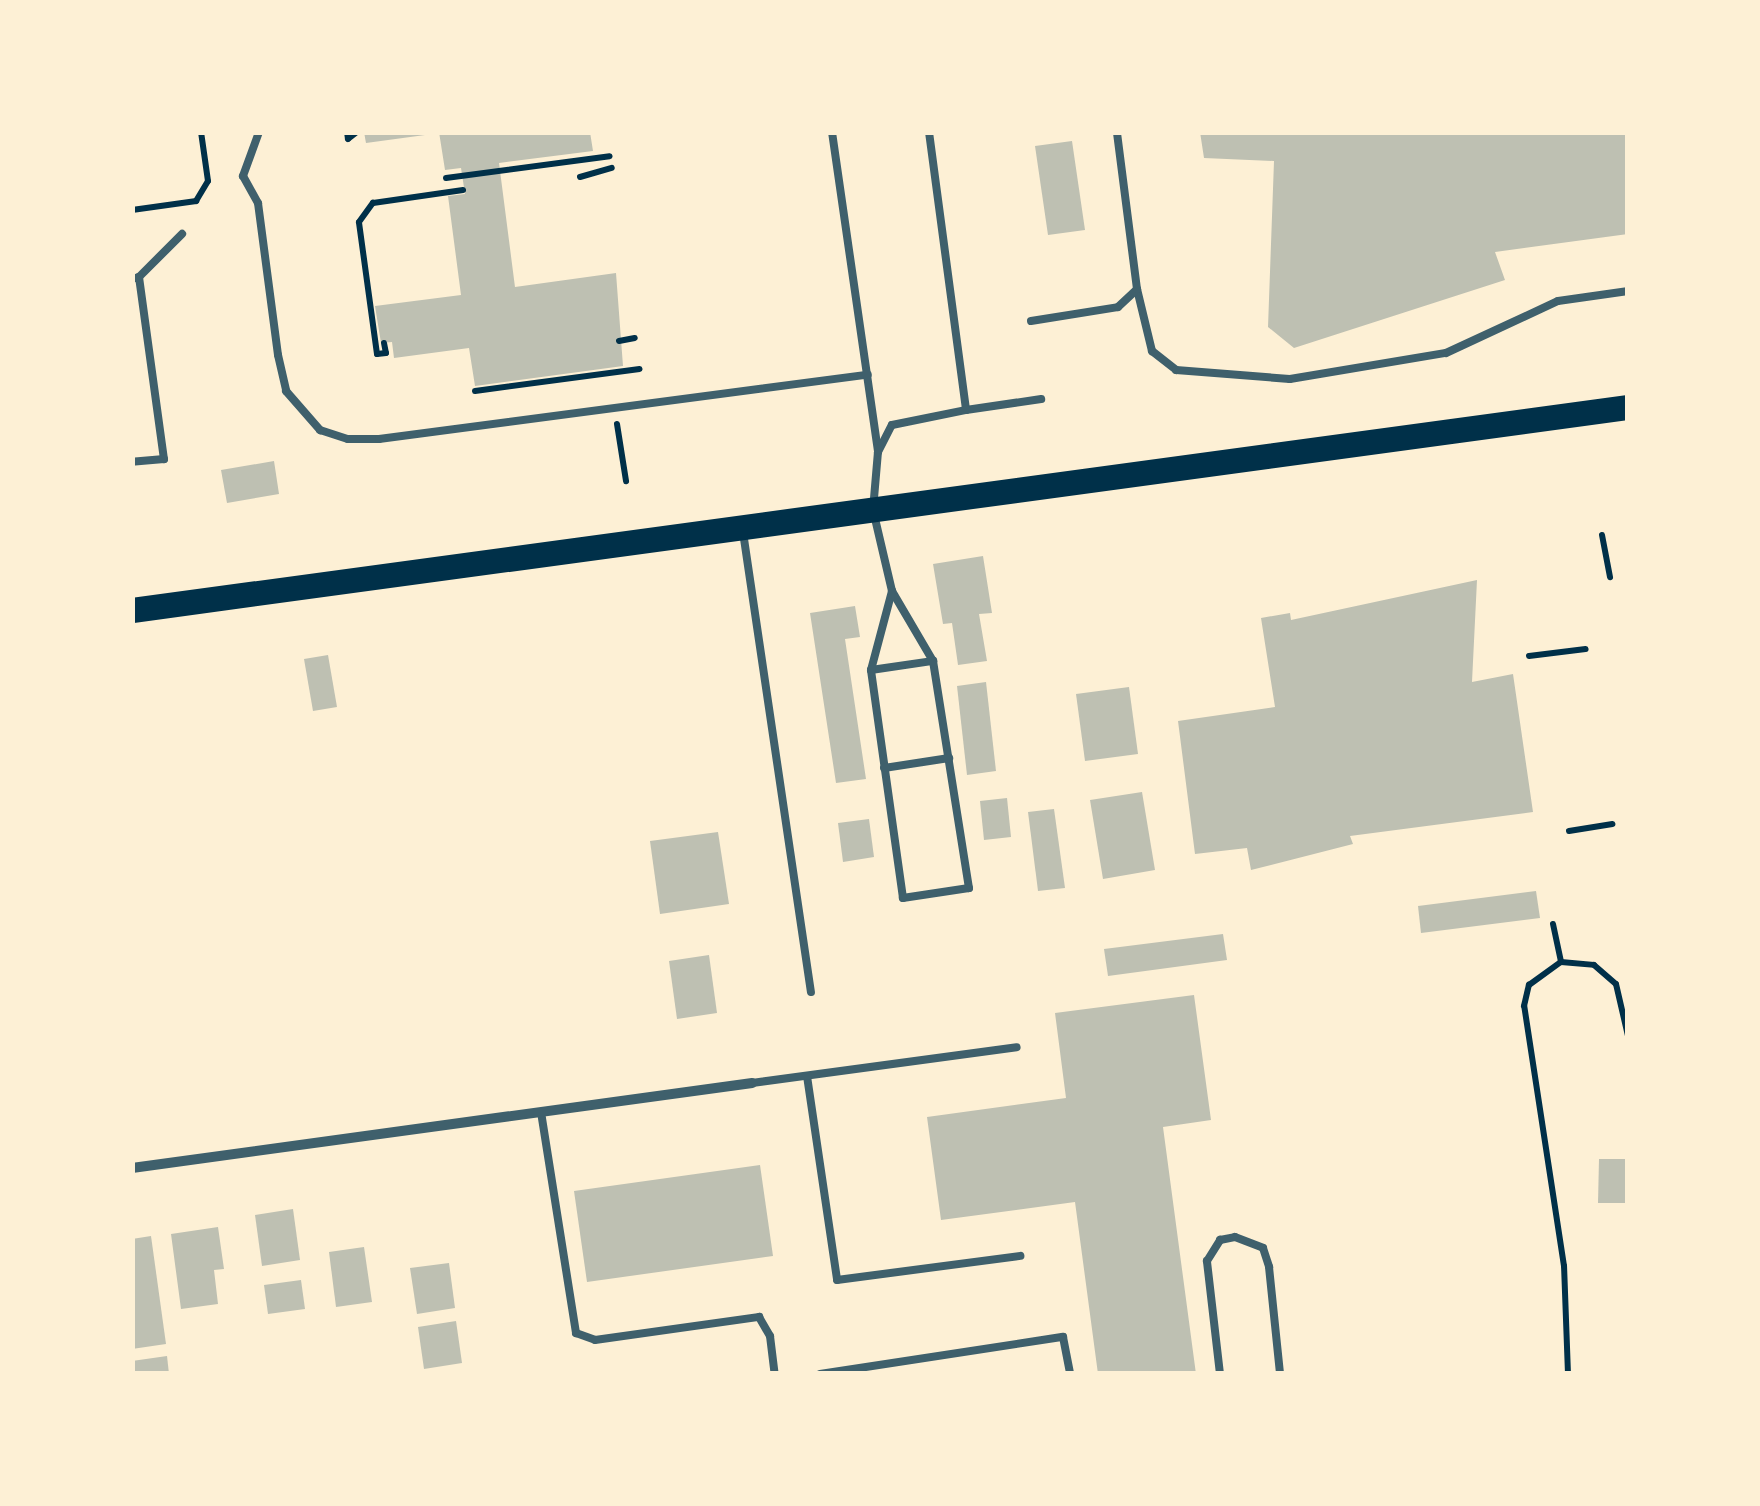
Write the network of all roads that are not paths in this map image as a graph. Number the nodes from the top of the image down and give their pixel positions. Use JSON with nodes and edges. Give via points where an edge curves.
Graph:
{"nodes":[{"id":1,"x":259,"y":132,"type":"edge"},
{"id":2,"x":832,"y":132,"type":"edge"},
{"id":3,"x":929,"y":132,"type":"edge"},
{"id":4,"x":1117,"y":132,"type":"edge"},
{"id":5,"x":182,"y":234,"type":"dead end"},
{"id":6,"x":136,"y":278,"type":"edge"},
{"id":7,"x":1136,"y":289,"type":"junction"},
{"id":8,"x":1628,"y":290,"type":"edge"},
{"id":9,"x":1031,"y":321,"type":"dead end"},
{"id":10,"x":868,"y":375,"type":"junction"},
{"id":11,"x":1041,"y":400,"type":"dead end"},
{"id":12,"x":1628,"y":407,"type":"edge"},
{"id":13,"x":966,"y":410,"type":"junction"},
{"id":14,"x":878,"y":452,"type":"junction"},
{"id":15,"x":132,"y":462,"type":"edge"},
{"id":16,"x":873,"y":510,"type":"junction"},
{"id":17,"x":743,"y":528,"type":"junction"},
{"id":18,"x":892,"y":591,"type":"junction"},
{"id":19,"x":132,"y":610,"type":"edge"},
{"id":20,"x":934,"y":661,"type":"junction"},
{"id":21,"x":871,"y":670,"type":"junction"},
{"id":22,"x":949,"y":758,"type":"junction"},
{"id":23,"x":884,"y":768,"type":"junction"},
{"id":24,"x":811,"y":992,"type":"dead end"},
{"id":25,"x":1017,"y":1047,"type":"dead end"},
{"id":26,"x":807,"y":1076,"type":"junction"},
{"id":27,"x":752,"y":1083,"type":"joint"},
{"id":28,"x":541,"y":1112,"type":"junction"},
{"id":29,"x":132,"y":1168,"type":"edge"},
{"id":30,"x":1020,"y":1256,"type":"dead end"},
{"id":31,"x":774,"y":1374,"type":"edge"},
{"id":32,"x":820,"y":1374,"type":"edge"},
{"id":33,"x":1070,"y":1374,"type":"edge"},
{"id":34,"x":1220,"y":1374,"type":"edge"},
{"id":35,"x":1280,"y":1374,"type":"edge"}],
"edges":[{"from":1,"to":10,"type":"lane","via":[[243,176],[258,203],[286,391],[320,430],[378,439]]},
{"from":2,"to":10,"type":"lane"},
{"from":3,"to":13,"type":"lane"},
{"from":4,"to":7,"type":"lane"},
{"from":5,"to":6,"type":"lane"},
{"from":6,"to":15,"type":"lane","via":[[164,459]]},
{"from":7,"to":8,"type":"lane","via":[[1152,351],[1176,370],[1290,378],[1446,354],[1558,301]]},
{"from":7,"to":9,"type":"lane","via":[[1118,306]]},
{"from":10,"to":14,"type":"lane"},
{"from":11,"to":13,"type":"lane"},
{"from":12,"to":16,"type":"main road"},
{"from":13,"to":14,"type":"lane","via":[[892,425]]},
{"from":14,"to":16,"type":"lane"},
{"from":16,"to":17,"type":"main road"},
{"from":16,"to":18,"type":"lane"},
{"from":17,"to":19,"type":"main road"},
{"from":17,"to":24,"type":"lane"},
{"from":18,"to":20,"type":"lane"},
{"from":18,"to":21,"type":"lane"},
{"from":20,"to":21,"type":"lane"},
{"from":20,"to":22,"type":"lane"},
{"from":21,"to":23,"type":"lane"},
{"from":22,"to":23,"type":"lane"},
{"from":22,"to":23,"type":"lane","via":[[970,888],[903,898]]},
{"from":25,"to":26,"type":"lane"},
{"from":26,"to":27,"type":"lane"},
{"from":26,"to":30,"type":"lane","via":[[837,1280]]},
{"from":27,"to":28,"type":"street"},
{"from":28,"to":29,"type":"street"},
{"from":28,"to":31,"type":"lane","via":[[576,1333],[595,1340],[759,1317],[770,1336]]},
{"from":32,"to":33,"type":"lane","via":[[1063,1337]]},
{"from":34,"to":35,"type":"lane","via":[[1206,1262],[1220,1240],[1235,1237],[1263,1248]]}]}
